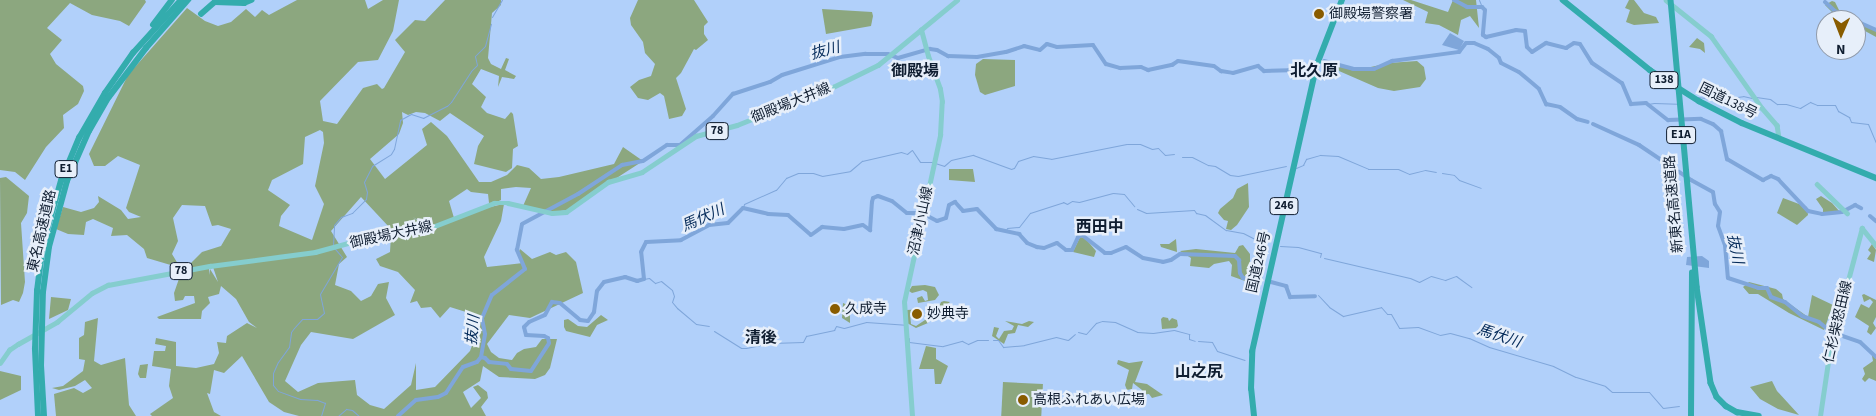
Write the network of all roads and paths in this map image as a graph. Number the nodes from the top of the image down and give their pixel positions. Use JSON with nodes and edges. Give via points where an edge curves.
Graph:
{"nodes":[{"id":1,"x":172,"y":0,"type":"edge"},
{"id":2,"x":181,"y":0,"type":"edge"},
{"id":3,"x":188,"y":0,"type":"edge"},
{"id":4,"x":193,"y":0,"type":"edge"},
{"id":5,"x":212,"y":0,"type":"edge"},
{"id":6,"x":243,"y":0,"type":"edge"},
{"id":7,"x":247,"y":0,"type":"edge"},
{"id":8,"x":251,"y":0,"type":"edge"},
{"id":9,"x":957,"y":0,"type":"edge"},
{"id":10,"x":1340,"y":0,"type":"edge"},
{"id":11,"x":1563,"y":0,"type":"edge"},
{"id":12,"x":1668,"y":0,"type":"edge"},
{"id":13,"x":167,"y":24,"type":"junction"},
{"id":14,"x":921,"y":30,"type":"junction"},
{"id":15,"x":133,"y":54,"type":"junction"},
{"id":16,"x":1779,"y":138,"type":"junction"},
{"id":17,"x":1876,"y":177,"type":"edge"},
{"id":18,"x":1817,"y":184,"type":"dead end"},
{"id":19,"x":1845,"y":212,"type":"dead end"},
{"id":20,"x":1876,"y":245,"type":"edge"},
{"id":21,"x":1695,"y":288,"type":"junction"},
{"id":22,"x":0,"y":362,"type":"edge"},
{"id":23,"x":38,"y":416,"type":"edge"},
{"id":24,"x":44,"y":416,"type":"edge"},
{"id":25,"x":912,"y":416,"type":"edge"},
{"id":26,"x":1252,"y":416,"type":"edge"},
{"id":27,"x":1692,"y":416,"type":"edge"},
{"id":28,"x":1759,"y":416,"type":"edge"},
{"id":29,"x":1820,"y":416,"type":"edge"}],
"edges":[{"from":1,"to":15,"type":"highway"},
{"from":2,"to":15,"type":"highway","name":"東名高速道路","number":"E1"},
{"from":3,"to":13,"type":"highway","name":"東名高速道路","number":"E1"},
{"from":4,"to":13,"type":"highway"},
{"from":5,"to":8,"type":"highway","via":[[201,14],[214,2],[244,3]]},
{"from":6,"to":7,"type":"highway"},
{"from":9,"to":14,"type":"main road","name":"御殿場大井線","number":"78"},
{"from":10,"to":26,"type":"highway","name":"国道246号","number":"246","via":[[1316,67],[1252,352]]},
{"from":11,"to":16,"type":"highway","name":"国道138号","number":"138","via":[[1667,82],[1716,110]]},
{"from":12,"to":16,"type":"main road","via":[[1711,36],[1777,125]]},
{"from":12,"to":21,"type":"highway","name":"新東名高速道路","number":"E1A"},
{"from":13,"to":24,"type":"highway","name":"東名高速道路","number":"E1","via":[[131,66],[98,115],[61,198],[49,247],[43,292],[41,366]]},
{"from":14,"to":22,"type":"main road","name":"御殿場大井線","number":"78","via":[[878,65],[833,87],[736,125],[696,136],[642,172],[613,180],[569,210],[552,213],[494,203],[427,229],[108,285],[98,288],[45,329],[9,350]]},
{"from":14,"to":25,"type":"main road","name":"沼津小山線","via":[[941,93],[941,129],[906,292],[905,324]]},
{"from":15,"to":23,"type":"highway","name":"東名高速道路","number":"E1","via":[[87,122],[65,170],[49,218],[40,260],[36,308]]},
{"from":16,"to":17,"type":"highway","name":"国道138号","number":"138"},
{"from":18,"to":19,"type":"main road"},
{"from":20,"to":29,"type":"main road","name":"仁杉柴怒田線","via":[[1862,228],[1834,333]]},
{"from":21,"to":27,"type":"highway"},
{"from":21,"to":28,"type":"highway","via":[[1713,390],[1732,410]]}]}
